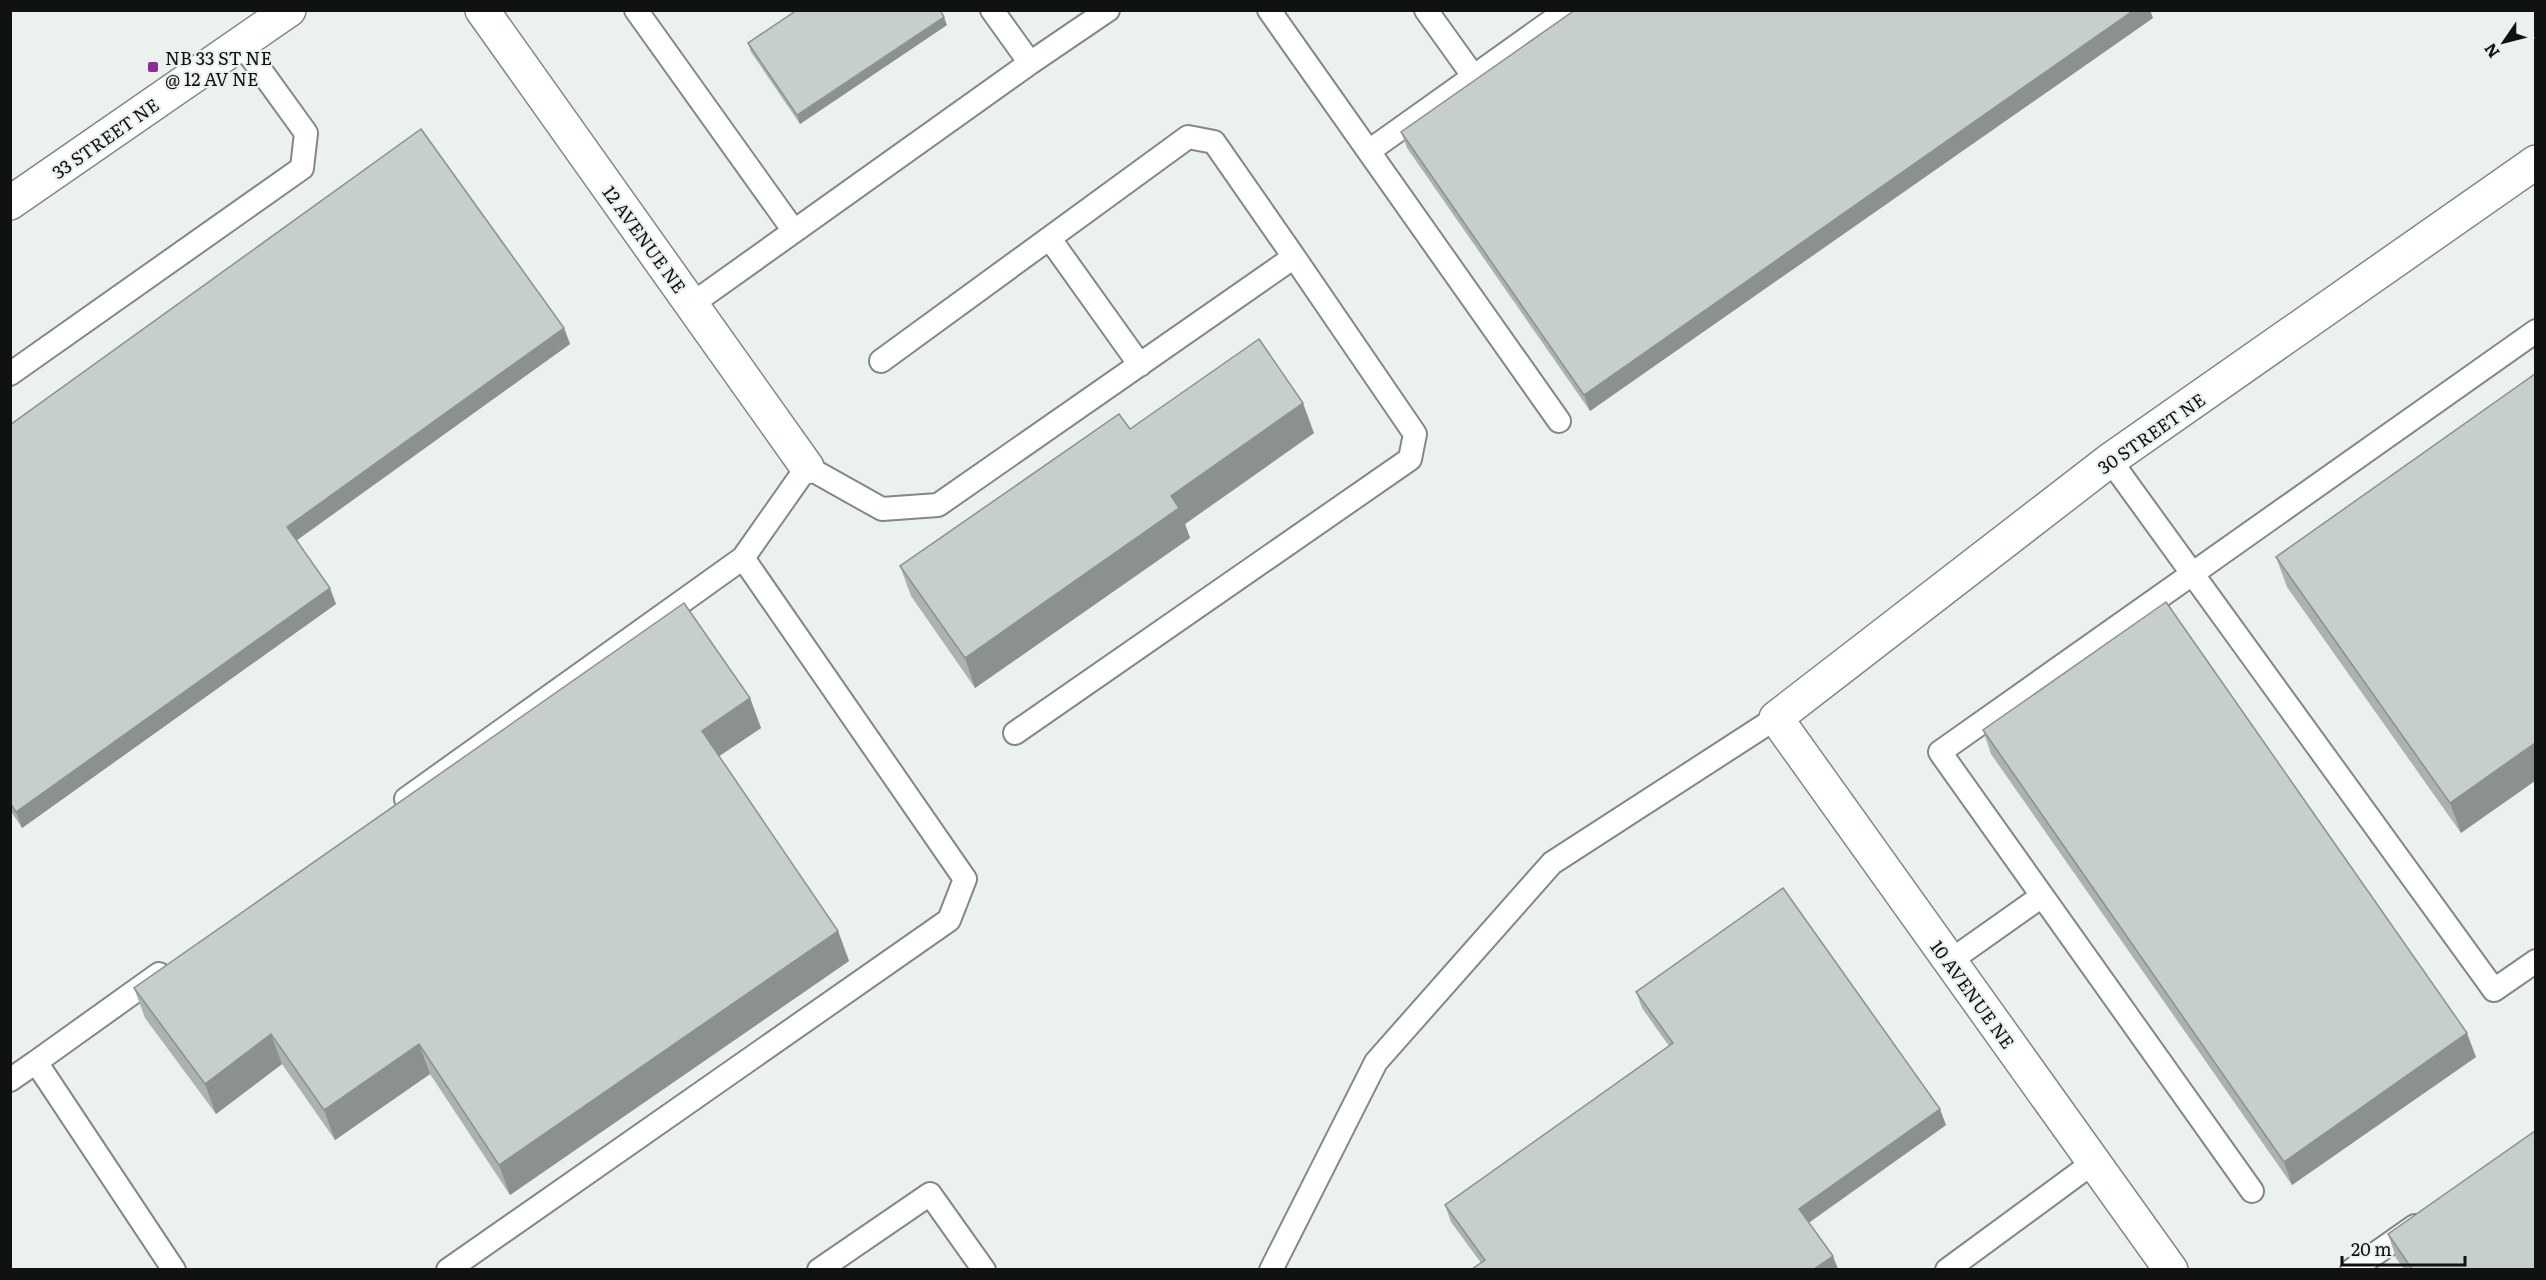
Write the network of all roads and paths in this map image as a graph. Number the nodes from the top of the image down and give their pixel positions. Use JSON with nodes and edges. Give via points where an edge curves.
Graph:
{"nodes":[{"id":1,"x":289,"y":10,"type":"edge"},
{"id":2,"x":482,"y":10,"type":"edge"},
{"id":3,"x":636,"y":10,"type":"edge"},
{"id":4,"x":992,"y":10,"type":"edge"},
{"id":5,"x":1108,"y":10,"type":"edge"},
{"id":6,"x":1269,"y":10,"type":"edge"},
{"id":7,"x":1426,"y":10,"type":"edge"},
{"id":8,"x":1567,"y":10,"type":"edge"},
{"id":9,"x":241,"y":43,"type":"junction"},
{"id":10,"x":1030,"y":63,"type":"junction"},
{"id":11,"x":1474,"y":77,"type":"junction"},
{"id":12,"x":1369,"y":152,"type":"junction"},
{"id":13,"x":2535,"y":162,"type":"edge"},
{"id":14,"x":10,"y":203,"type":"edge"},
{"id":15,"x":794,"y":231,"type":"junction"},
{"id":16,"x":1050,"y":239,"type":"junction"},
{"id":17,"x":1294,"y":257,"type":"junction"},
{"id":18,"x":692,"y":304,"type":"junction"},
{"id":19,"x":2535,"y":331,"type":"edge"},
{"id":20,"x":881,"y":361,"type":"dead end"},
{"id":21,"x":1140,"y":365,"type":"junction"},
{"id":22,"x":10,"y":374,"type":"edge"},
{"id":23,"x":1558,"y":421,"type":"dead end"},
{"id":24,"x":2110,"y":460,"type":"junction"},
{"id":25,"x":807,"y":467,"type":"junction"},
{"id":26,"x":743,"y":558,"type":"junction"},
{"id":27,"x":2191,"y":572,"type":"junction"},
{"id":28,"x":1776,"y":717,"type":"junction"},
{"id":29,"x":1015,"y":733,"type":"dead end"},
{"id":30,"x":385,"y":814,"type":"edge"},
{"id":31,"x":2042,"y":896,"type":"junction"},
{"id":32,"x":181,"y":959,"type":"edge"},
{"id":33,"x":1950,"y":962,"type":"junction"},
{"id":34,"x":2535,"y":962,"type":"edge"},
{"id":35,"x":36,"y":1062,"type":"junction"},
{"id":36,"x":10,"y":1080,"type":"edge"},
{"id":37,"x":2094,"y":1162,"type":"junction"},
{"id":38,"x":2252,"y":1191,"type":"dead end"},
{"id":39,"x":2429,"y":1216,"type":"edge"},
{"id":40,"x":174,"y":1269,"type":"edge"},
{"id":41,"x":448,"y":1269,"type":"edge"},
{"id":42,"x":819,"y":1269,"type":"edge"},
{"id":43,"x":984,"y":1269,"type":"edge"},
{"id":44,"x":1271,"y":1269,"type":"edge"},
{"id":45,"x":1947,"y":1269,"type":"edge"},
{"id":46,"x":2171,"y":1269,"type":"edge"},
{"id":47,"x":2352,"y":1269,"type":"edge"}],
"edges":[{"from":1,"to":9,"type":"street","name":"33 STREET NE"},
{"from":2,"to":18,"type":"street","name":"12 AVENUE NE"},
{"from":3,"to":15,"type":"lane"},
{"from":4,"to":10,"type":"lane"},
{"from":5,"to":10,"type":"lane"},
{"from":6,"to":12,"type":"lane"},
{"from":7,"to":11,"type":"lane"},
{"from":8,"to":11,"type":"lane"},
{"from":9,"to":14,"type":"street","name":"33 STREET NE"},
{"from":9,"to":22,"type":"lane","via":[[306,134],[302,168]]},
{"from":10,"to":15,"type":"lane"},
{"from":11,"to":12,"type":"lane"},
{"from":12,"to":23,"type":"lane"},
{"from":13,"to":24,"type":"street","name":"30 STREET NE"},
{"from":15,"to":18,"type":"lane"},
{"from":16,"to":17,"type":"lane","via":[[1188,137],[1214,142]]},
{"from":16,"to":20,"type":"lane"},
{"from":16,"to":21,"type":"lane"},
{"from":17,"to":21,"type":"lane"},
{"from":17,"to":29,"type":"lane","via":[[1415,434],[1410,459]]},
{"from":18,"to":25,"type":"street","name":"12 AVENUE NE"},
{"from":19,"to":27,"type":"lane"},
{"from":21,"to":25,"type":"lane","via":[[938,506],[882,509]]},
{"from":24,"to":27,"type":"lane"},
{"from":24,"to":28,"type":"street","name":"30 STREET NE"},
{"from":25,"to":26,"type":"lane"},
{"from":26,"to":30,"type":"lane"},
{"from":26,"to":41,"type":"lane","via":[[965,879],[949,920]]},
{"from":27,"to":31,"type":"lane","via":[[1940,752]]},
{"from":27,"to":34,"type":"lane","via":[[2494,990]]},
{"from":28,"to":33,"type":"street","name":"10 AVENUE NE"},
{"from":28,"to":44,"type":"lane","via":[[1552,863],[1376,1062]]},
{"from":31,"to":33,"type":"lane"},
{"from":31,"to":38,"type":"lane"},
{"from":32,"to":35,"type":"lane"},
{"from":33,"to":37,"type":"street","name":"10 AVENUE NE"},
{"from":35,"to":36,"type":"lane"},
{"from":35,"to":40,"type":"lane"},
{"from":37,"to":45,"type":"lane"},
{"from":37,"to":46,"type":"street","name":"10 AVENUE NE"},
{"from":39,"to":47,"type":"lane"},
{"from":42,"to":43,"type":"lane","via":[[930,1194]]}]}
